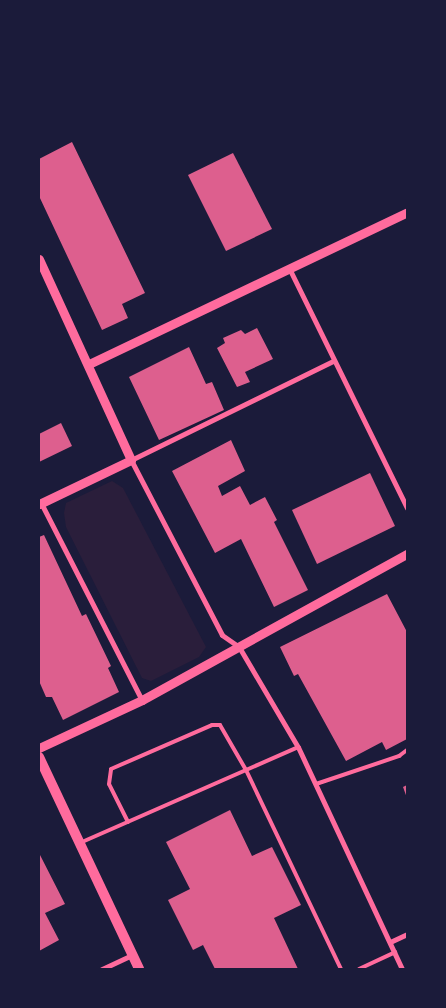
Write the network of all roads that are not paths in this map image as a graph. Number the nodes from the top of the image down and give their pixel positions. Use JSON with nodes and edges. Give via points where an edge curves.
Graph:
{"nodes":[{"id":1,"x":407,"y":212,"type":"edge"},
{"id":2,"x":39,"y":259,"type":"edge"},
{"id":3,"x":289,"y":268,"type":"junction"},
{"id":4,"x":333,"y":360,"type":"junction"},
{"id":5,"x":89,"y":364,"type":"junction"},
{"id":6,"x":131,"y":460,"type":"junction"},
{"id":7,"x":40,"y":503,"type":"edge"},
{"id":8,"x":407,"y":508,"type":"edge"},
{"id":9,"x":407,"y":554,"type":"edge"},
{"id":10,"x":239,"y":647,"type":"junction"},
{"id":11,"x":142,"y":700,"type":"junction"},
{"id":12,"x":298,"y":747,"type":"junction"},
{"id":13,"x":39,"y":748,"type":"edge"},
{"id":14,"x":407,"y":750,"type":"edge"},
{"id":15,"x":39,"y":757,"type":"edge"},
{"id":16,"x":246,"y":770,"type":"junction"},
{"id":17,"x":316,"y":784,"type":"junction"},
{"id":18,"x":128,"y":822,"type":"junction"},
{"id":19,"x":80,"y":843,"type":"junction"},
{"id":20,"x":407,"y":934,"type":"edge"},
{"id":21,"x":390,"y":942,"type":"junction"},
{"id":22,"x":394,"y":952,"type":"junction"},
{"id":23,"x":132,"y":955,"type":"junction"},
{"id":24,"x":102,"y":969,"type":"edge"},
{"id":25,"x":139,"y":969,"type":"edge"},
{"id":26,"x":341,"y":969,"type":"edge"},
{"id":27,"x":359,"y":969,"type":"edge"},
{"id":28,"x":402,"y":969,"type":"edge"}],
"edges":[{"from":1,"to":3,"type":"street"},
{"from":2,"to":5,"type":"street"},
{"from":3,"to":4,"type":"street"},
{"from":3,"to":5,"type":"street"},
{"from":4,"to":6,"type":"street"},
{"from":4,"to":8,"type":"street"},
{"from":5,"to":6,"type":"street"},
{"from":6,"to":7,"type":"street"},
{"from":6,"to":10,"type":"street","via":[[222,635]]},
{"from":7,"to":11,"type":"street"},
{"from":9,"to":10,"type":"street"},
{"from":10,"to":11,"type":"street"},
{"from":10,"to":12,"type":"street"},
{"from":11,"to":13,"type":"street"},
{"from":12,"to":16,"type":"lane"},
{"from":12,"to":17,"type":"street"},
{"from":14,"to":17,"type":"lane","via":[[399,756]]},
{"from":15,"to":19,"type":"main road"},
{"from":16,"to":18,"type":"lane"},
{"from":16,"to":18,"type":"lane","via":[[216,724],[124,763],[111,769],[108,775],[109,784]]},
{"from":16,"to":26,"type":"lane"},
{"from":17,"to":21,"type":"street"},
{"from":18,"to":19,"type":"lane"},
{"from":19,"to":23,"type":"main road"},
{"from":20,"to":21,"type":"street"},
{"from":21,"to":22,"type":"street"},
{"from":22,"to":27,"type":"lane"},
{"from":22,"to":28,"type":"street"},
{"from":23,"to":24,"type":"street"},
{"from":23,"to":25,"type":"main road"}]}
